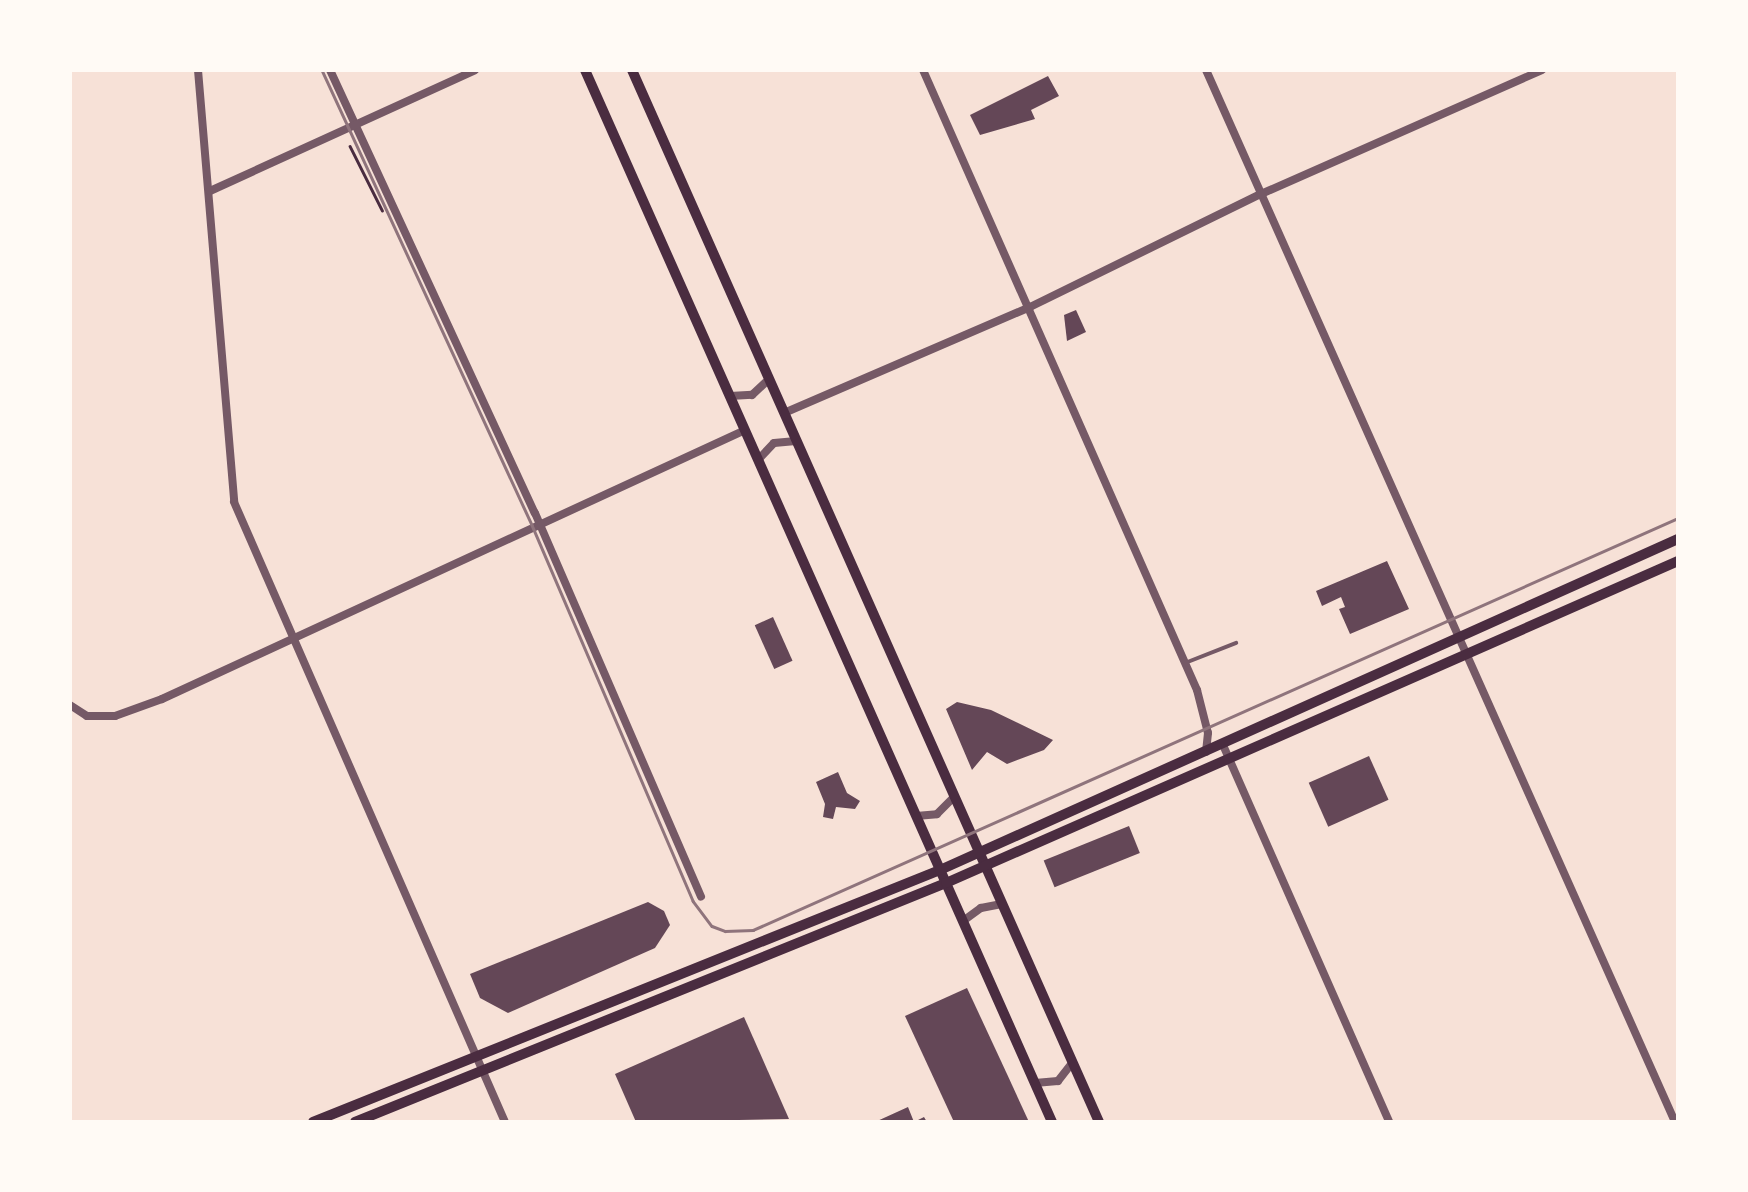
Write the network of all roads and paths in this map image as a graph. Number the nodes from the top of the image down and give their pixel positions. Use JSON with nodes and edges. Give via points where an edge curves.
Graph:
{"nodes":[{"id":1,"x":198,"y":70,"type":"edge"},
{"id":2,"x":330,"y":70,"type":"edge"},
{"id":3,"x":476,"y":70,"type":"edge"},
{"id":4,"x":584,"y":70,"type":"edge"},
{"id":5,"x":632,"y":70,"type":"edge"},
{"id":6,"x":924,"y":70,"type":"edge"},
{"id":7,"x":1206,"y":70,"type":"edge"},
{"id":8,"x":1542,"y":70,"type":"edge"},
{"id":9,"x":355,"y":126,"type":"junction"},
{"id":10,"x":350,"y":146,"type":"dead end"},
{"id":11,"x":210,"y":191,"type":"junction"},
{"id":12,"x":1261,"y":194,"type":"junction"},
{"id":13,"x":382,"y":210,"type":"dead end"},
{"id":14,"x":1030,"y":308,"type":"junction"},
{"id":15,"x":769,"y":379,"type":"junction"},
{"id":16,"x":730,"y":396,"type":"junction"},
{"id":17,"x":784,"y":413,"type":"junction"},
{"id":18,"x":745,"y":430,"type":"junction"},
{"id":19,"x":796,"y":440,"type":"junction"},
{"id":20,"x":758,"y":460,"type":"junction"},
{"id":21,"x":539,"y":522,"type":"junction"},
{"id":22,"x":1678,"y":539,"type":"edge"},
{"id":23,"x":1678,"y":562,"type":"edge"},
{"id":24,"x":293,"y":638,"type":"junction"},
{"id":25,"x":1461,"y":640,"type":"junction"},
{"id":26,"x":1236,"y":644,"type":"dead end"},
{"id":27,"x":1469,"y":656,"type":"junction"},
{"id":28,"x":1185,"y":663,"type":"junction"},
{"id":29,"x":70,"y":705,"type":"edge"},
{"id":30,"x":1223,"y":744,"type":"junction"},
{"id":31,"x":1206,"y":752,"type":"junction"},
{"id":32,"x":1230,"y":760,"type":"junction"},
{"id":33,"x":954,"y":797,"type":"junction"},
{"id":34,"x":916,"y":816,"type":"junction"},
{"id":35,"x":979,"y":853,"type":"junction"},
{"id":36,"x":985,"y":866,"type":"junction"},
{"id":37,"x":940,"y":870,"type":"junction"},
{"id":38,"x":946,"y":884,"type":"junction"},
{"id":39,"x":701,"y":897,"type":"dead end"},
{"id":40,"x":1002,"y":904,"type":"junction"},
{"id":41,"x":964,"y":922,"type":"junction"},
{"id":42,"x":477,"y":1057,"type":"junction"},
{"id":43,"x":1072,"y":1063,"type":"junction"},
{"id":44,"x":483,"y":1071,"type":"junction"},
{"id":45,"x":1036,"y":1084,"type":"junction"},
{"id":46,"x":313,"y":1122,"type":"edge"},
{"id":47,"x":355,"y":1122,"type":"edge"},
{"id":48,"x":505,"y":1122,"type":"edge"},
{"id":49,"x":1052,"y":1122,"type":"edge"},
{"id":50,"x":1099,"y":1122,"type":"edge"},
{"id":51,"x":1389,"y":1122,"type":"edge"},
{"id":52,"x":1676,"y":1122,"type":"edge"}],
"edges":[{"from":1,"to":11,"type":"street"},
{"from":2,"to":9,"type":"street"},
{"from":3,"to":9,"type":"street"},
{"from":4,"to":16,"type":"main road"},
{"from":5,"to":15,"type":"main road"},
{"from":6,"to":14,"type":"street"},
{"from":7,"to":12,"type":"street"},
{"from":8,"to":12,"type":"street"},
{"from":9,"to":11,"type":"street"},
{"from":9,"to":21,"type":"street"},
{"from":10,"to":13,"type":"path"},
{"from":11,"to":24,"type":"street","via":[[231,490]]},
{"from":12,"to":14,"type":"street"},
{"from":12,"to":25,"type":"street"},
{"from":14,"to":17,"type":"street"},
{"from":14,"to":28,"type":"street"},
{"from":15,"to":16,"type":"street","via":[[752,395]]},
{"from":15,"to":17,"type":"main road"},
{"from":16,"to":18,"type":"main road"},
{"from":17,"to":19,"type":"main road"},
{"from":18,"to":20,"type":"main road"},
{"from":18,"to":21,"type":"street"},
{"from":19,"to":20,"type":"street","via":[[774,444]]},
{"from":19,"to":33,"type":"main road"},
{"from":20,"to":34,"type":"main road"},
{"from":21,"to":24,"type":"street"},
{"from":21,"to":39,"type":"street"},
{"from":22,"to":25,"type":"main road"},
{"from":23,"to":27,"type":"main road"},
{"from":24,"to":29,"type":"street","via":[[115,716],[88,716]]},
{"from":24,"to":42,"type":"street"},
{"from":25,"to":27,"type":"street"},
{"from":25,"to":30,"type":"main road"},
{"from":26,"to":28,"type":"lane"},
{"from":27,"to":32,"type":"main road"},
{"from":27,"to":52,"type":"street"},
{"from":28,"to":31,"type":"street","via":[[1208,733]]},
{"from":30,"to":31,"type":"main road"},
{"from":30,"to":32,"type":"street"},
{"from":31,"to":35,"type":"main road"},
{"from":32,"to":36,"type":"main road"},
{"from":32,"to":51,"type":"street"},
{"from":33,"to":34,"type":"street","via":[[938,814]]},
{"from":33,"to":35,"type":"main road"},
{"from":34,"to":37,"type":"main road"},
{"from":35,"to":36,"type":"main road"},
{"from":35,"to":37,"type":"main road"},
{"from":36,"to":38,"type":"main road"},
{"from":36,"to":40,"type":"main road"},
{"from":37,"to":38,"type":"main road"},
{"from":37,"to":42,"type":"main road"},
{"from":38,"to":41,"type":"main road"},
{"from":38,"to":44,"type":"main road"},
{"from":40,"to":41,"type":"street","via":[[981,908]]},
{"from":40,"to":43,"type":"main road"},
{"from":41,"to":45,"type":"main road"},
{"from":42,"to":44,"type":"street"},
{"from":42,"to":46,"type":"main road"},
{"from":43,"to":45,"type":"street","via":[[1058,1081]]},
{"from":43,"to":50,"type":"main road"},
{"from":44,"to":47,"type":"main road"},
{"from":44,"to":48,"type":"street"},
{"from":45,"to":49,"type":"main road"}]}
